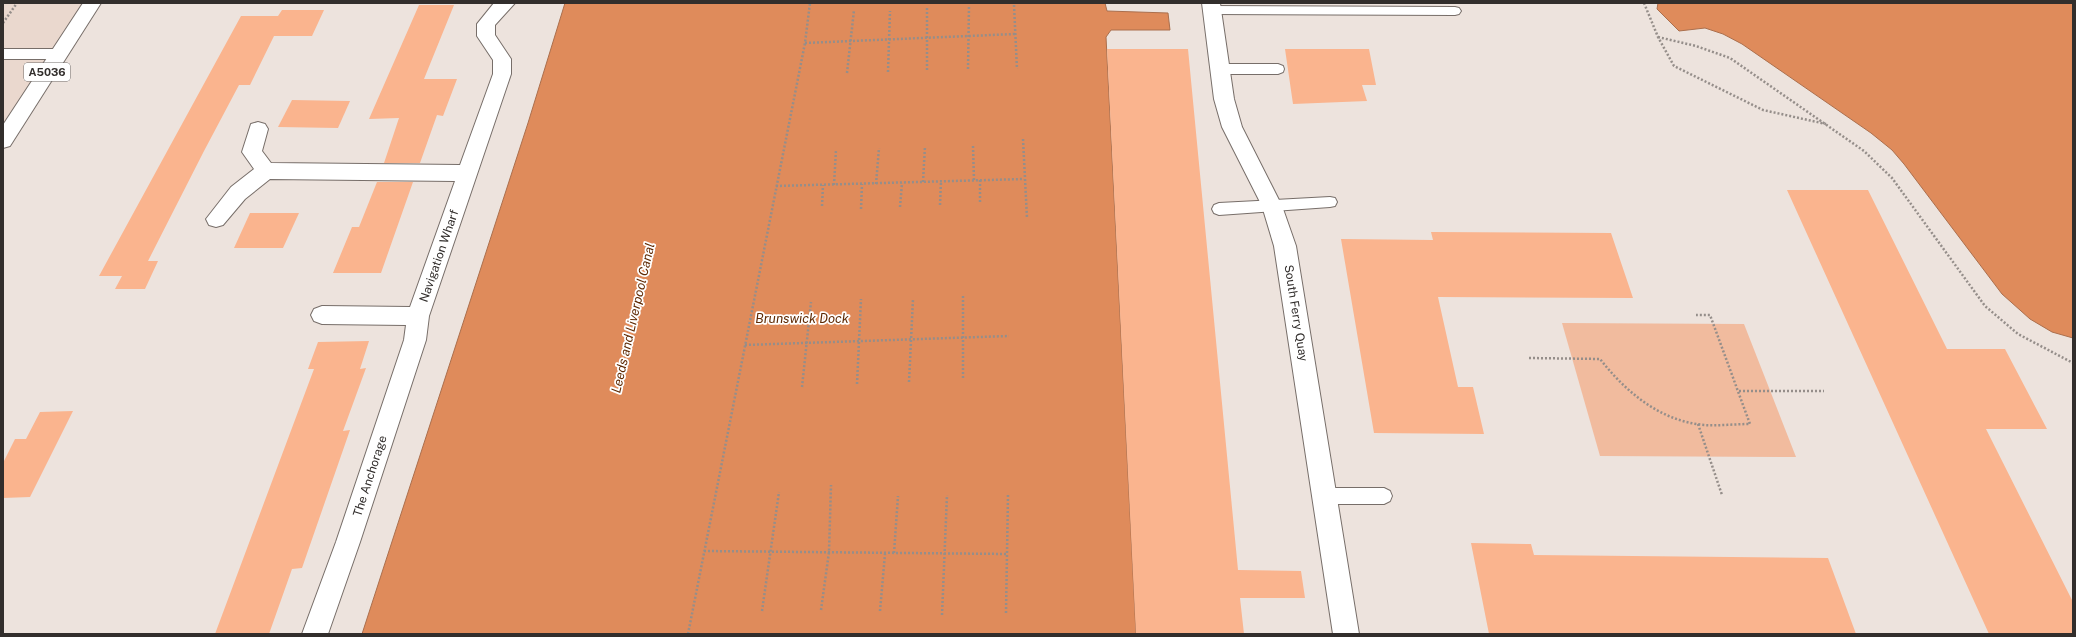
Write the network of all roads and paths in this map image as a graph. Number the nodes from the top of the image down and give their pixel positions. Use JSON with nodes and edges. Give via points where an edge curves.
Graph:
{"nodes":[{"id":1,"x":17,"y":3,"type":"edge"},
{"id":2,"x":92,"y":3,"type":"edge"},
{"id":3,"x":506,"y":3,"type":"edge"},
{"id":4,"x":810,"y":3,"type":"edge"},
{"id":5,"x":1644,"y":3,"type":"edge"},
{"id":6,"x":1014,"y":5,"type":"dead end"},
{"id":7,"x":969,"y":6,"type":"dead end"},
{"id":8,"x":1305,"y":6,"type":"edge"},
{"id":9,"x":1212,"y":7,"type":"edge"},
{"id":10,"x":927,"y":8,"type":"dead end"},
{"id":11,"x":854,"y":10,"type":"dead end"},
{"id":12,"x":890,"y":11,"type":"dead end"},
{"id":13,"x":1455,"y":11,"type":"dead end"},
{"id":14,"x":3,"y":23,"type":"edge"},
{"id":15,"x":1015,"y":34,"type":"junction"},
{"id":16,"x":1658,"y":37,"type":"junction"},
{"id":17,"x":805,"y":43,"type":"junction"},
{"id":18,"x":3,"y":54,"type":"edge"},
{"id":19,"x":58,"y":54,"type":"junction"},
{"id":20,"x":968,"y":69,"type":"dead end"},
{"id":21,"x":1017,"y":69,"type":"dead end"},
{"id":22,"x":1220,"y":69,"type":"junction"},
{"id":23,"x":1278,"y":69,"type":"dead end"},
{"id":24,"x":927,"y":71,"type":"dead end"},
{"id":25,"x":888,"y":72,"type":"dead end"},
{"id":26,"x":848,"y":73,"type":"dead end"},
{"id":27,"x":1828,"y":125,"type":"junction"},
{"id":28,"x":258,"y":129,"type":"dead end"},
{"id":29,"x":1023,"y":139,"type":"dead end"},
{"id":30,"x":3,"y":141,"type":"edge"},
{"id":31,"x":925,"y":146,"type":"dead end"},
{"id":32,"x":973,"y":146,"type":"dead end"},
{"id":33,"x":879,"y":148,"type":"dead end"},
{"id":34,"x":836,"y":150,"type":"dead end"},
{"id":35,"x":266,"y":171,"type":"junction"},
{"id":36,"x":468,"y":174,"type":"junction"},
{"id":37,"x":1024,"y":179,"type":"junction"},
{"id":38,"x":974,"y":180,"type":"junction"},
{"id":39,"x":980,"y":180,"type":"junction"},
{"id":40,"x":941,"y":181,"type":"junction"},
{"id":41,"x":923,"y":182,"type":"junction"},
{"id":42,"x":902,"y":183,"type":"junction"},
{"id":43,"x":862,"y":184,"type":"junction"},
{"id":44,"x":876,"y":184,"type":"junction"},
{"id":45,"x":823,"y":185,"type":"junction"},
{"id":46,"x":834,"y":185,"type":"junction"},
{"id":47,"x":776,"y":186,"type":"junction"},
{"id":48,"x":1330,"y":202,"type":"dead end"},
{"id":49,"x":980,"y":204,"type":"dead end"},
{"id":50,"x":940,"y":205,"type":"dead end"},
{"id":51,"x":822,"y":206,"type":"dead end"},
{"id":52,"x":1272,"y":206,"type":"junction"},
{"id":53,"x":900,"y":207,"type":"dead end"},
{"id":54,"x":861,"y":208,"type":"dead end"},
{"id":55,"x":1219,"y":209,"type":"dead end"},
{"id":56,"x":216,"y":218,"type":"dead end"},
{"id":57,"x":1027,"y":218,"type":"dead end"},
{"id":58,"x":963,"y":296,"type":"dead end"},
{"id":59,"x":861,"y":299,"type":"dead end"},
{"id":60,"x":913,"y":299,"type":"dead end"},
{"id":61,"x":811,"y":302,"type":"dead end"},
{"id":62,"x":322,"y":315,"type":"dead end"},
{"id":63,"x":1696,"y":315,"type":"dead end"},
{"id":64,"x":418,"y":316,"type":"junction"},
{"id":65,"x":1008,"y":336,"type":"dead end"},
{"id":66,"x":963,"y":337,"type":"junction"},
{"id":67,"x":911,"y":339,"type":"junction"},
{"id":68,"x":858,"y":341,"type":"junction"},
{"id":69,"x":806,"y":343,"type":"junction"},
{"id":70,"x":745,"y":345,"type":"junction"},
{"id":71,"x":1529,"y":358,"type":"dead end"},
{"id":72,"x":2073,"y":363,"type":"edge"},
{"id":73,"x":963,"y":380,"type":"dead end"},
{"id":74,"x":909,"y":382,"type":"dead end"},
{"id":75,"x":857,"y":384,"type":"dead end"},
{"id":76,"x":802,"y":387,"type":"dead end"},
{"id":77,"x":1739,"y":391,"type":"junction"},
{"id":78,"x":1824,"y":391,"type":"dead end"},
{"id":79,"x":1698,"y":424,"type":"junction"},
{"id":80,"x":831,"y":485,"type":"dead end"},
{"id":81,"x":779,"y":492,"type":"dead end"},
{"id":82,"x":947,"y":495,"type":"dead end"},
{"id":83,"x":1008,"y":495,"type":"dead end"},
{"id":84,"x":1722,"y":495,"type":"dead end"},
{"id":85,"x":898,"y":496,"type":"dead end"},
{"id":86,"x":1324,"y":496,"type":"junction"},
{"id":87,"x":1384,"y":496,"type":"dead end"},
{"id":88,"x":704,"y":551,"type":"junction"},
{"id":89,"x":772,"y":551,"type":"junction"},
{"id":90,"x":829,"y":552,"type":"junction"},
{"id":91,"x":894,"y":553,"type":"junction"},
{"id":92,"x":885,"y":554,"type":"junction"},
{"id":93,"x":944,"y":554,"type":"junction"},
{"id":94,"x":1006,"y":554,"type":"junction"},
{"id":95,"x":821,"y":610,"type":"dead end"},
{"id":96,"x":762,"y":611,"type":"dead end"},
{"id":97,"x":880,"y":611,"type":"dead end"},
{"id":98,"x":1006,"y":613,"type":"dead end"},
{"id":99,"x":942,"y":615,"type":"dead end"},
{"id":100,"x":315,"y":634,"type":"edge"},
{"id":101,"x":688,"y":634,"type":"edge"},
{"id":102,"x":1346,"y":634,"type":"edge"}],
"edges":[{"from":1,"to":14,"type":"path"},
{"from":2,"to":19,"type":"street","number":"A5036"},
{"from":3,"to":36,"type":"street","name":"Navigation Wharf","via":[[486,24],[486,36],[502,59],[502,74]]},
{"from":4,"to":17,"type":"path"},
{"from":5,"to":16,"type":"path"},
{"from":6,"to":15,"type":"path"},
{"from":7,"to":20,"type":"path"},
{"from":8,"to":9,"type":"lane"},
{"from":8,"to":13,"type":"lane"},
{"from":9,"to":22,"type":"street","name":"South Ferry Quay"},
{"from":10,"to":24,"type":"path"},
{"from":11,"to":26,"type":"path"},
{"from":12,"to":25,"type":"path"},
{"from":15,"to":17,"type":"path"},
{"from":15,"to":21,"type":"path"},
{"from":16,"to":27,"type":"path","via":[[1730,58]]},
{"from":16,"to":27,"type":"path","via":[[1674,66],[1763,110]]},
{"from":17,"to":47,"type":"path"},
{"from":18,"to":19,"type":"lane"},
{"from":19,"to":30,"type":"street","number":"A5036"},
{"from":22,"to":23,"type":"lane"},
{"from":22,"to":52,"type":"street","name":"South Ferry Quay","via":[[1224,99],[1232,127]]},
{"from":27,"to":72,"type":"path","via":[[1864,151],[1892,178],[1985,306],[2018,334]]},
{"from":28,"to":35,"type":"street","via":[[252,152]]},
{"from":29,"to":37,"type":"path"},
{"from":31,"to":41,"type":"path"},
{"from":32,"to":38,"type":"path"},
{"from":33,"to":44,"type":"path"},
{"from":34,"to":46,"type":"path"},
{"from":35,"to":36,"type":"street"},
{"from":35,"to":56,"type":"street","via":[[238,193]]},
{"from":36,"to":64,"type":"street","name":"Navigation Wharf"},
{"from":37,"to":39,"type":"path"},
{"from":37,"to":57,"type":"path"},
{"from":38,"to":39,"type":"path"},
{"from":38,"to":40,"type":"path"},
{"from":39,"to":49,"type":"path"},
{"from":40,"to":41,"type":"path"},
{"from":40,"to":50,"type":"path"},
{"from":41,"to":42,"type":"path"},
{"from":42,"to":44,"type":"path"},
{"from":42,"to":53,"type":"path"},
{"from":43,"to":44,"type":"path"},
{"from":43,"to":46,"type":"path"},
{"from":43,"to":54,"type":"path"},
{"from":45,"to":46,"type":"path"},
{"from":45,"to":47,"type":"path"},
{"from":45,"to":51,"type":"path"},
{"from":47,"to":70,"type":"path"},
{"from":48,"to":52,"type":"lane"},
{"from":52,"to":55,"type":"lane"},
{"from":52,"to":86,"type":"street","name":"South Ferry Quay","via":[[1285,246],[1292,282]]},
{"from":58,"to":66,"type":"path"},
{"from":59,"to":68,"type":"path"},
{"from":60,"to":67,"type":"path"},
{"from":61,"to":69,"type":"path"},
{"from":62,"to":64,"type":"street","name":"Navigation Wharf"},
{"from":63,"to":77,"type":"path","via":[[1710,315]]},
{"from":64,"to":100,"type":"street","name":"The Anchorage","via":[[412,347]]},
{"from":65,"to":66,"type":"path"},
{"from":66,"to":67,"type":"path"},
{"from":66,"to":73,"type":"path"},
{"from":67,"to":68,"type":"path"},
{"from":67,"to":74,"type":"path"},
{"from":68,"to":69,"type":"path"},
{"from":68,"to":75,"type":"path"},
{"from":69,"to":70,"type":"path"},
{"from":69,"to":76,"type":"path"},
{"from":70,"to":88,"type":"path"},
{"from":71,"to":79,"type":"path","via":[[1600,359],[1616,380],[1640,401],[1669,415]]},
{"from":77,"to":78,"type":"path"},
{"from":77,"to":79,"type":"path","via":[[1750,424]]},
{"from":79,"to":84,"type":"path"},
{"from":80,"to":90,"type":"path"},
{"from":81,"to":89,"type":"path"},
{"from":82,"to":93,"type":"path"},
{"from":83,"to":94,"type":"path"},
{"from":85,"to":91,"type":"path"},
{"from":86,"to":87,"type":"lane"},
{"from":86,"to":102,"type":"street","name":"South Ferry Quay"},
{"from":88,"to":89,"type":"path"},
{"from":88,"to":101,"type":"path"},
{"from":89,"to":90,"type":"path"},
{"from":89,"to":96,"type":"path"},
{"from":90,"to":92,"type":"path"},
{"from":90,"to":95,"type":"path"},
{"from":91,"to":92,"type":"path"},
{"from":91,"to":93,"type":"path"},
{"from":92,"to":97,"type":"path"},
{"from":93,"to":94,"type":"path"},
{"from":93,"to":99,"type":"path"},
{"from":94,"to":98,"type":"path"}]}
